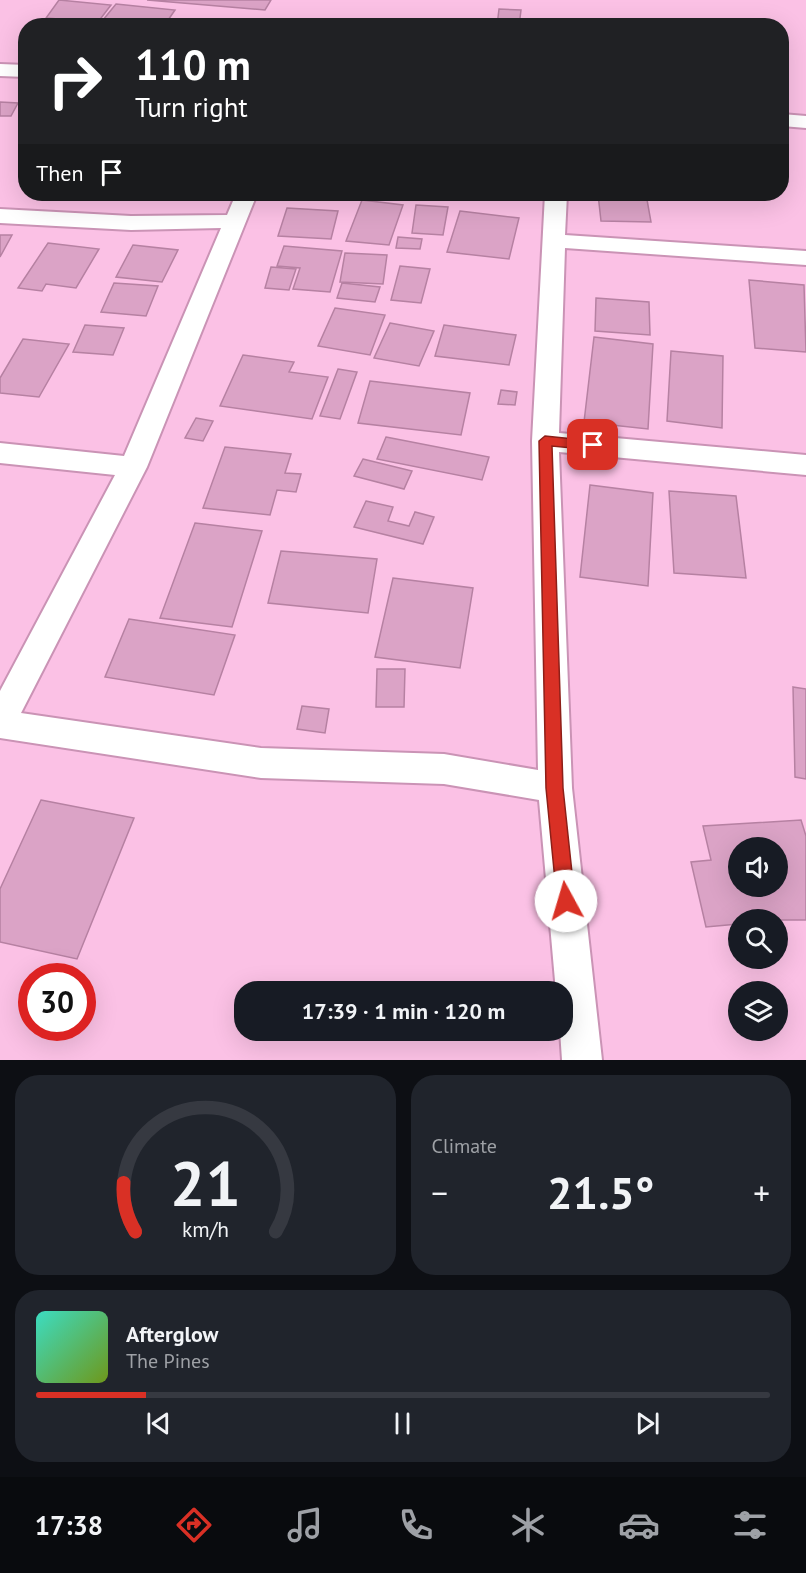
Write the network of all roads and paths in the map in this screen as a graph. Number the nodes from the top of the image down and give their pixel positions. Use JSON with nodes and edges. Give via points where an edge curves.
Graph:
{"nodes":[{"id":1,"x":0,"y":70,"type":"edge"},
{"id":2,"x":18,"y":71,"type":"edge"},
{"id":3,"x":789,"y":121,"type":"edge"},
{"id":4,"x":806,"y":122,"type":"edge"},
{"id":5,"x":243,"y":201,"type":"edge"},
{"id":6,"x":556,"y":201,"type":"edge"},
{"id":7,"x":0,"y":216,"type":"edge"},
{"id":8,"x":234,"y":221,"type":"junction"},
{"id":9,"x":554,"y":241,"type":"junction"},
{"id":10,"x":806,"y":258,"type":"edge"},
{"id":11,"x":545,"y":441,"type":"junction"},
{"id":12,"x":0,"y":453,"type":"edge"},
{"id":13,"x":806,"y":465,"type":"edge"},
{"id":14,"x":133,"y":467,"type":"junction"},
{"id":15,"x":0,"y":723,"type":"edge"},
{"id":16,"x":555,"y":788,"type":"junction"},
{"id":17,"x":582,"y":1060,"type":"edge"}],
"edges":[{"from":1,"to":2,"type":"street"},
{"from":3,"to":4,"type":"street"},
{"from":5,"to":8,"type":"street"},
{"from":6,"to":9,"type":"street"},
{"from":7,"to":8,"type":"street","via":[[131,223]]},
{"from":8,"to":14,"type":"street"},
{"from":9,"to":10,"type":"street"},
{"from":9,"to":11,"type":"street"},
{"from":11,"to":13,"type":"street"},
{"from":11,"to":16,"type":"street"},
{"from":12,"to":14,"type":"street"},
{"from":14,"to":15,"type":"street"},
{"from":15,"to":16,"type":"street","via":[[261,763],[444,769]]},
{"from":16,"to":17,"type":"street"}]}
